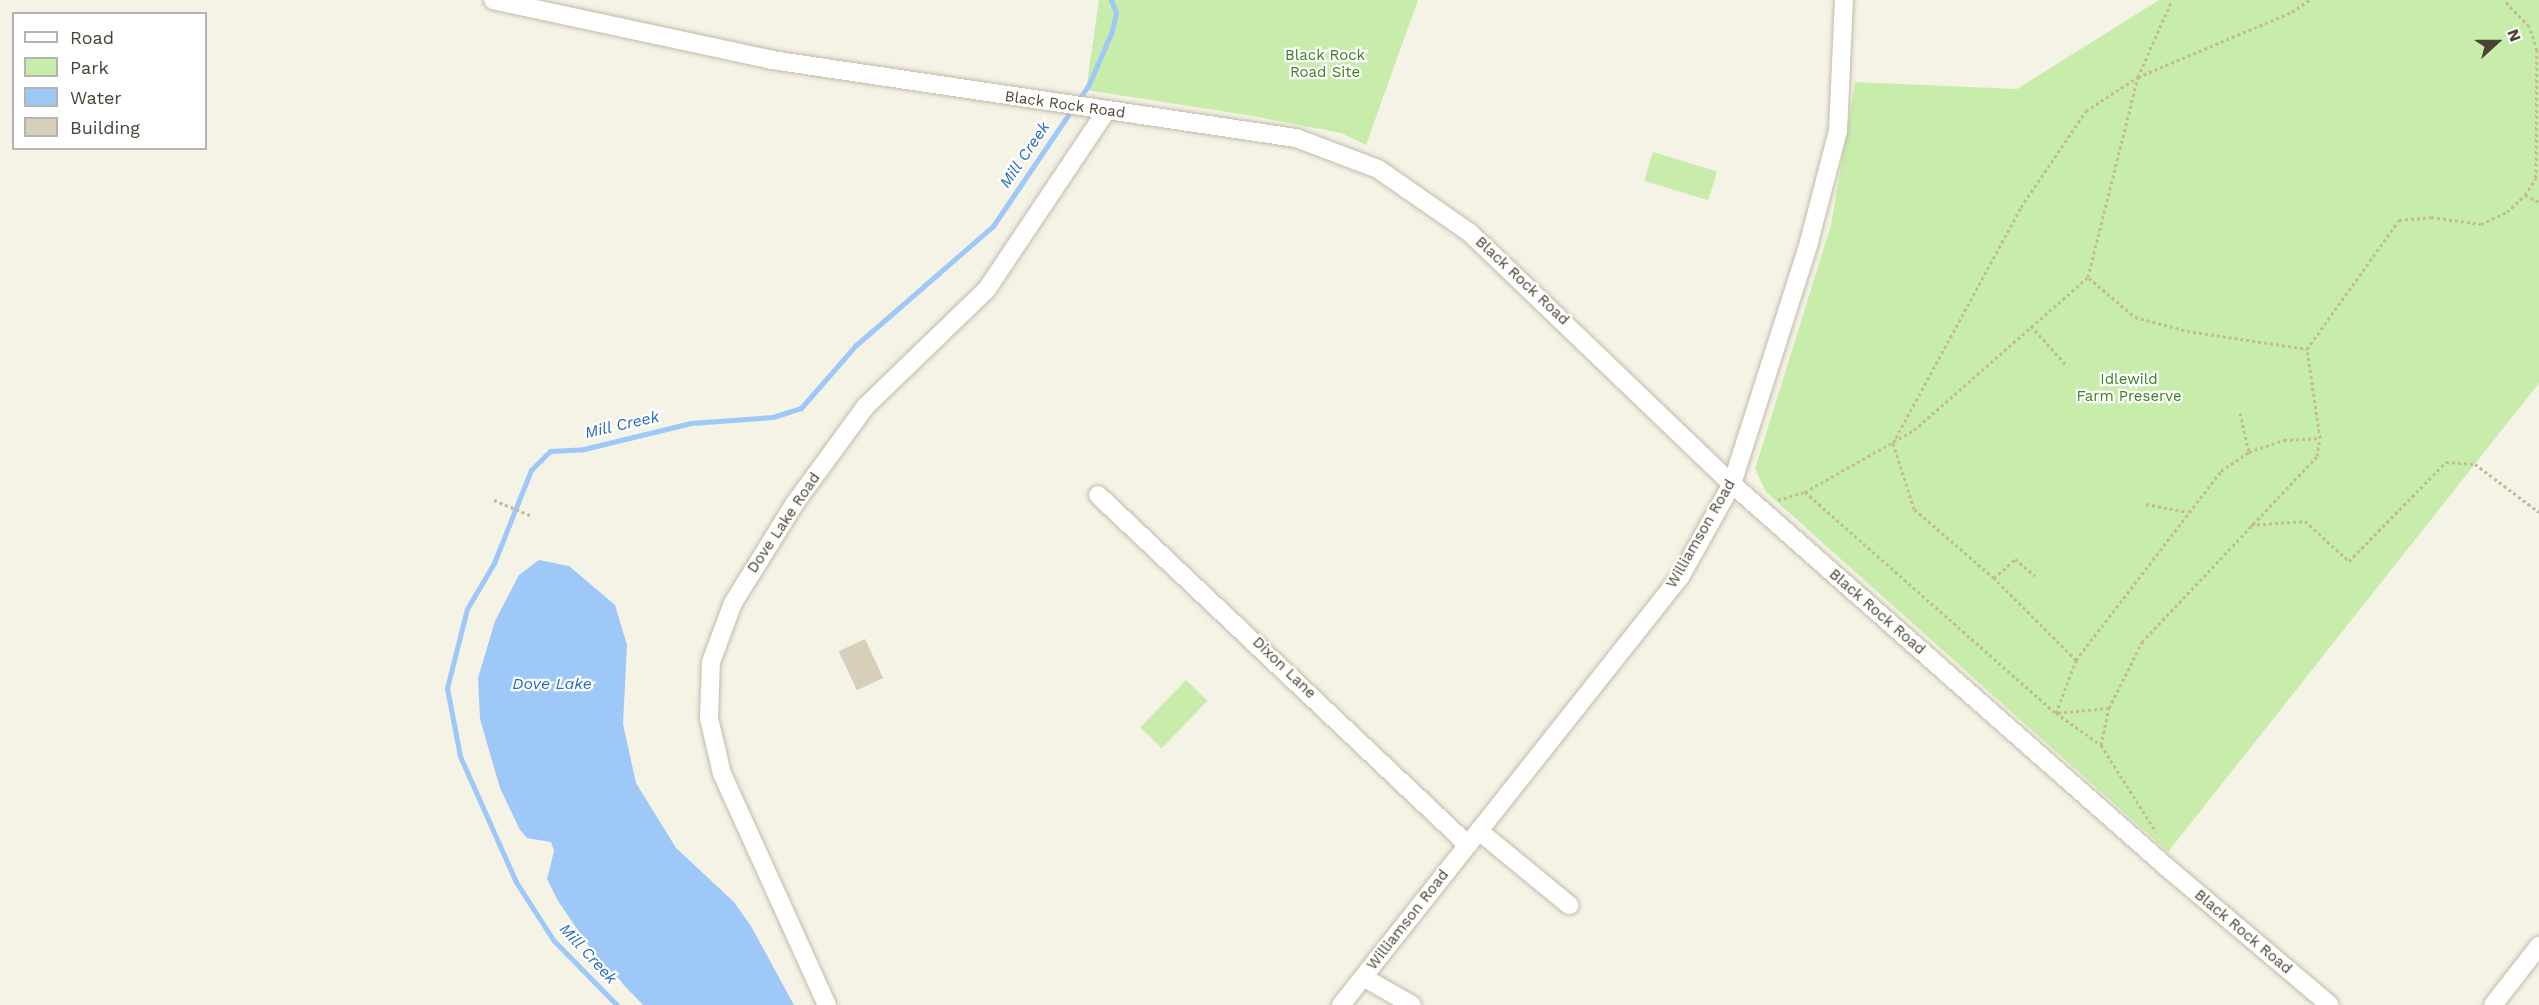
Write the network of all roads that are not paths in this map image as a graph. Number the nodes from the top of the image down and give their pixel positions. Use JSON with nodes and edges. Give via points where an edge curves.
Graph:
{"nodes":[{"id":1,"x":493,"y":0,"type":"edge"},
{"id":2,"x":1844,"y":0,"type":"edge"},
{"id":3,"x":1106,"y":111,"type":"junction"},
{"id":4,"x":1732,"y":484,"type":"junction"},
{"id":5,"x":1098,"y":495,"type":"dead end"},
{"id":6,"x":1474,"y":838,"type":"junction"},
{"id":7,"x":1569,"y":905,"type":"dead end"},
{"id":8,"x":2539,"y":946,"type":"edge"},
{"id":9,"x":1363,"y":977,"type":"junction"},
{"id":10,"x":828,"y":1005,"type":"edge"},
{"id":11,"x":1341,"y":1005,"type":"edge"},
{"id":12,"x":1412,"y":1005,"type":"edge"},
{"id":13,"x":2330,"y":1005,"type":"edge"},
{"id":14,"x":2493,"y":1005,"type":"edge"}],
"edges":[{"from":1,"to":3,"type":"street","name":"Black Rock Road","via":[[771,60]]},
{"from":2,"to":4,"type":"street","name":"Williamson Road","via":[[1838,131],[1809,242]]},
{"from":3,"to":4,"type":"street","name":"Black Rock Road","via":[[1296,138],[1339,151],[1410,188],[1519,277]]},
{"from":3,"to":10,"type":"street","name":"Dove Lake Road","via":[[987,289],[866,406],[795,503],[733,603],[711,662],[708,718],[723,774]]},
{"from":4,"to":6,"type":"street","name":"Williamson Road","via":[[1680,577]]},
{"from":4,"to":13,"type":"street","name":"Black Rock Road","via":[[2170,870]]},
{"from":5,"to":6,"type":"street","name":"Dixon Lane"},
{"from":6,"to":7,"type":"street","name":"Dixon Lane"},
{"from":6,"to":9,"type":"street","name":"Williamson Road"},
{"from":8,"to":14,"type":"street"},
{"from":9,"to":11,"type":"street","name":"Williamson Road"},
{"from":9,"to":12,"type":"street"}]}
